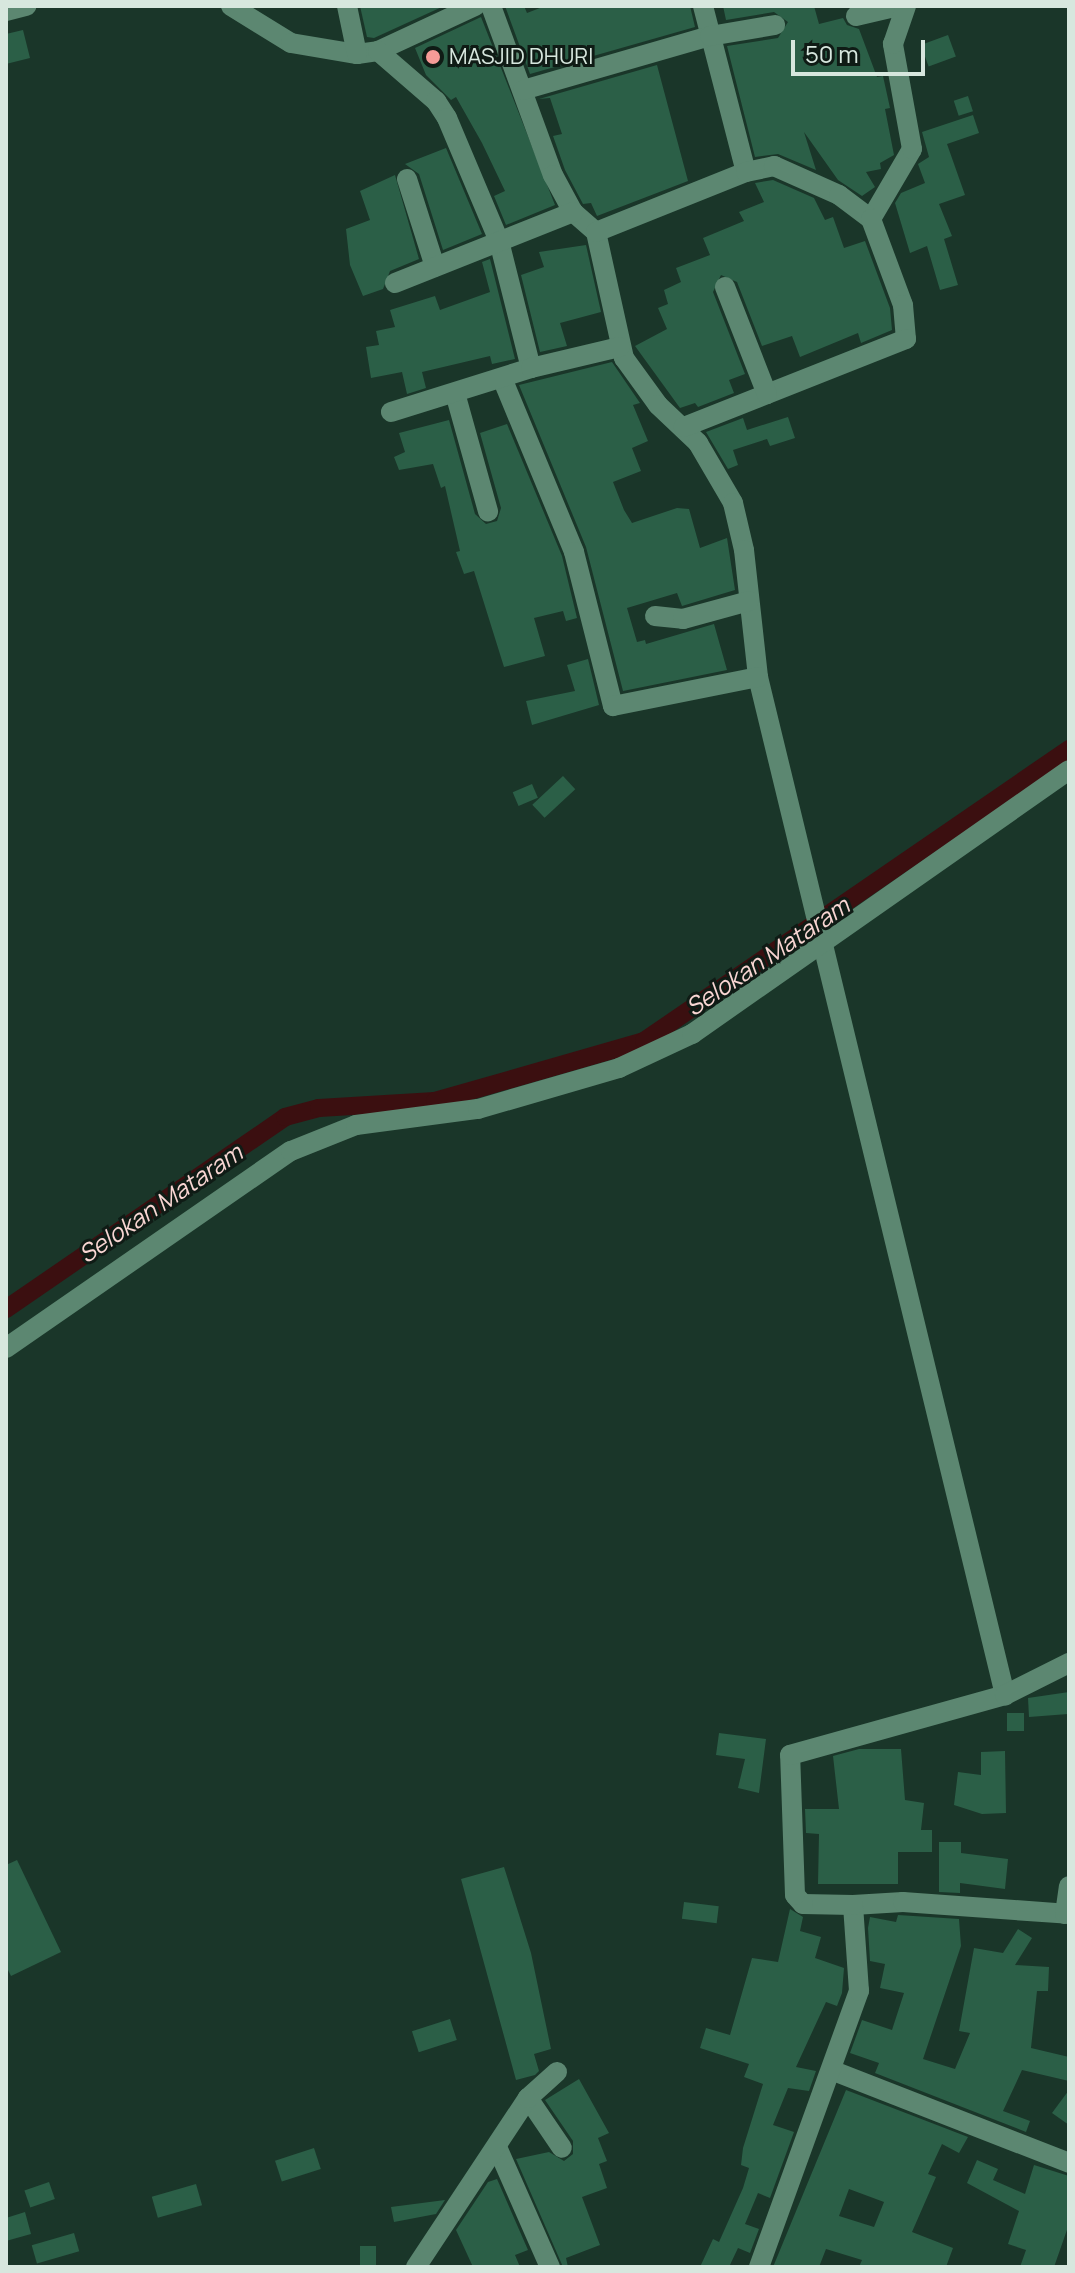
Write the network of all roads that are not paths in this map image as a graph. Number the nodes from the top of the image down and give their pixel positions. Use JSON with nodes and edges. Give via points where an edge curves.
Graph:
{"nodes":[{"id":1,"x":26,"y":6,"type":"edge"},
{"id":2,"x":231,"y":6,"type":"edge"},
{"id":3,"x":347,"y":6,"type":"edge"},
{"id":4,"x":475,"y":6,"type":"edge"},
{"id":5,"x":491,"y":6,"type":"edge"},
{"id":6,"x":703,"y":6,"type":"edge"},
{"id":7,"x":899,"y":6,"type":"edge"},
{"id":8,"x":906,"y":6,"type":"edge"},
{"id":9,"x":6,"y":11,"type":"edge"},
{"id":10,"x":856,"y":16,"type":"dead end"},
{"id":11,"x":775,"y":25,"type":"dead end"},
{"id":12,"x":710,"y":36,"type":"junction"},
{"id":13,"x":378,"y":51,"type":"junction"},
{"id":14,"x":357,"y":54,"type":"junction"},
{"id":15,"x":523,"y":90,"type":"junction"},
{"id":16,"x":746,"y":172,"type":"junction"},
{"id":17,"x":407,"y":179,"type":"dead end"},
{"id":18,"x":573,"y":212,"type":"junction"},
{"id":19,"x":871,"y":219,"type":"junction"},
{"id":20,"x":596,"y":232,"type":"junction"},
{"id":21,"x":499,"y":241,"type":"junction"},
{"id":22,"x":435,"y":267,"type":"junction"},
{"id":23,"x":395,"y":283,"type":"dead end"},
{"id":24,"x":725,"y":287,"type":"dead end"},
{"id":25,"x":620,"y":347,"type":"junction"},
{"id":26,"x":531,"y":368,"type":"junction"},
{"id":27,"x":502,"y":378,"type":"junction"},
{"id":28,"x":455,"y":393,"type":"junction"},
{"id":29,"x":767,"y":394,"type":"junction"},
{"id":30,"x":391,"y":412,"type":"dead end"},
{"id":31,"x":684,"y":427,"type":"junction"},
{"id":32,"x":488,"y":511,"type":"dead end"},
{"id":33,"x":749,"y":601,"type":"junction"},
{"id":34,"x":655,"y":616,"type":"dead end"},
{"id":35,"x":758,"y":677,"type":"junction"},
{"id":36,"x":1069,"y":770,"type":"edge"},
{"id":37,"x":820,"y":935,"type":"junction"},
{"id":38,"x":6,"y":1348,"type":"edge"},
{"id":39,"x":1069,"y":1663,"type":"edge"},
{"id":40,"x":1005,"y":1695,"type":"junction"},
{"id":41,"x":1069,"y":1886,"type":"edge"},
{"id":42,"x":853,"y":1905,"type":"junction"},
{"id":43,"x":1067,"y":1914,"type":"edge"},
{"id":44,"x":831,"y":2070,"type":"junction"},
{"id":45,"x":557,"y":2072,"type":"dead end"},
{"id":46,"x":528,"y":2098,"type":"junction"},
{"id":47,"x":497,"y":2147,"type":"junction"},
{"id":48,"x":562,"y":2148,"type":"dead end"},
{"id":49,"x":1069,"y":2163,"type":"edge"},
{"id":50,"x":416,"y":2267,"type":"edge"},
{"id":51,"x":550,"y":2267,"type":"edge"},
{"id":52,"x":759,"y":2267,"type":"edge"}],
"edges":[{"from":1,"to":9,"type":"street"},
{"from":2,"to":14,"type":"street","via":[[291,43]]},
{"from":3,"to":14,"type":"street"},
{"from":4,"to":13,"type":"street"},
{"from":5,"to":15,"type":"street"},
{"from":6,"to":12,"type":"street"},
{"from":7,"to":10,"type":"street"},
{"from":8,"to":19,"type":"street","via":[[893,44],[912,149]]},
{"from":11,"to":12,"type":"street"},
{"from":12,"to":15,"type":"street"},
{"from":12,"to":16,"type":"street"},
{"from":13,"to":14,"type":"street"},
{"from":13,"to":21,"type":"street","via":[[436,101],[447,118]]},
{"from":15,"to":18,"type":"street","via":[[553,175]]},
{"from":16,"to":19,"type":"street","via":[[786,169],[839,195]]},
{"from":16,"to":20,"type":"street"},
{"from":17,"to":22,"type":"street"},
{"from":18,"to":20,"type":"street"},
{"from":18,"to":21,"type":"street"},
{"from":19,"to":29,"type":"street","via":[[903,305],[906,339]]},
{"from":20,"to":25,"type":"street"},
{"from":21,"to":22,"type":"street"},
{"from":21,"to":26,"type":"street"},
{"from":22,"to":23,"type":"street"},
{"from":24,"to":29,"type":"street"},
{"from":25,"to":26,"type":"street"},
{"from":25,"to":31,"type":"street","via":[[639,384]]},
{"from":26,"to":27,"type":"street"},
{"from":27,"to":28,"type":"street"},
{"from":27,"to":35,"type":"street","via":[[574,552],[613,706]]},
{"from":28,"to":30,"type":"street"},
{"from":28,"to":32,"type":"street"},
{"from":29,"to":31,"type":"street"},
{"from":31,"to":33,"type":"street","via":[[733,503]]},
{"from":33,"to":34,"type":"street","via":[[683,619]]},
{"from":33,"to":35,"type":"street"},
{"from":35,"to":37,"type":"street"},
{"from":36,"to":37,"type":"street"},
{"from":37,"to":38,"type":"street","via":[[663,1049],[605,1072],[428,1118],[374,1123],[291,1151]]},
{"from":37,"to":40,"type":"street"},
{"from":39,"to":40,"type":"street"},
{"from":40,"to":42,"type":"street","via":[[790,1755],[795,1895],[803,1904]]},
{"from":41,"to":43,"type":"street"},
{"from":42,"to":43,"type":"street","via":[[903,1902]]},
{"from":42,"to":44,"type":"street","via":[[859,2004]]},
{"from":44,"to":49,"type":"street"},
{"from":44,"to":52,"type":"street"},
{"from":45,"to":46,"type":"street"},
{"from":46,"to":47,"type":"street"},
{"from":46,"to":48,"type":"street"},
{"from":47,"to":50,"type":"street"},
{"from":47,"to":51,"type":"street"}]}
